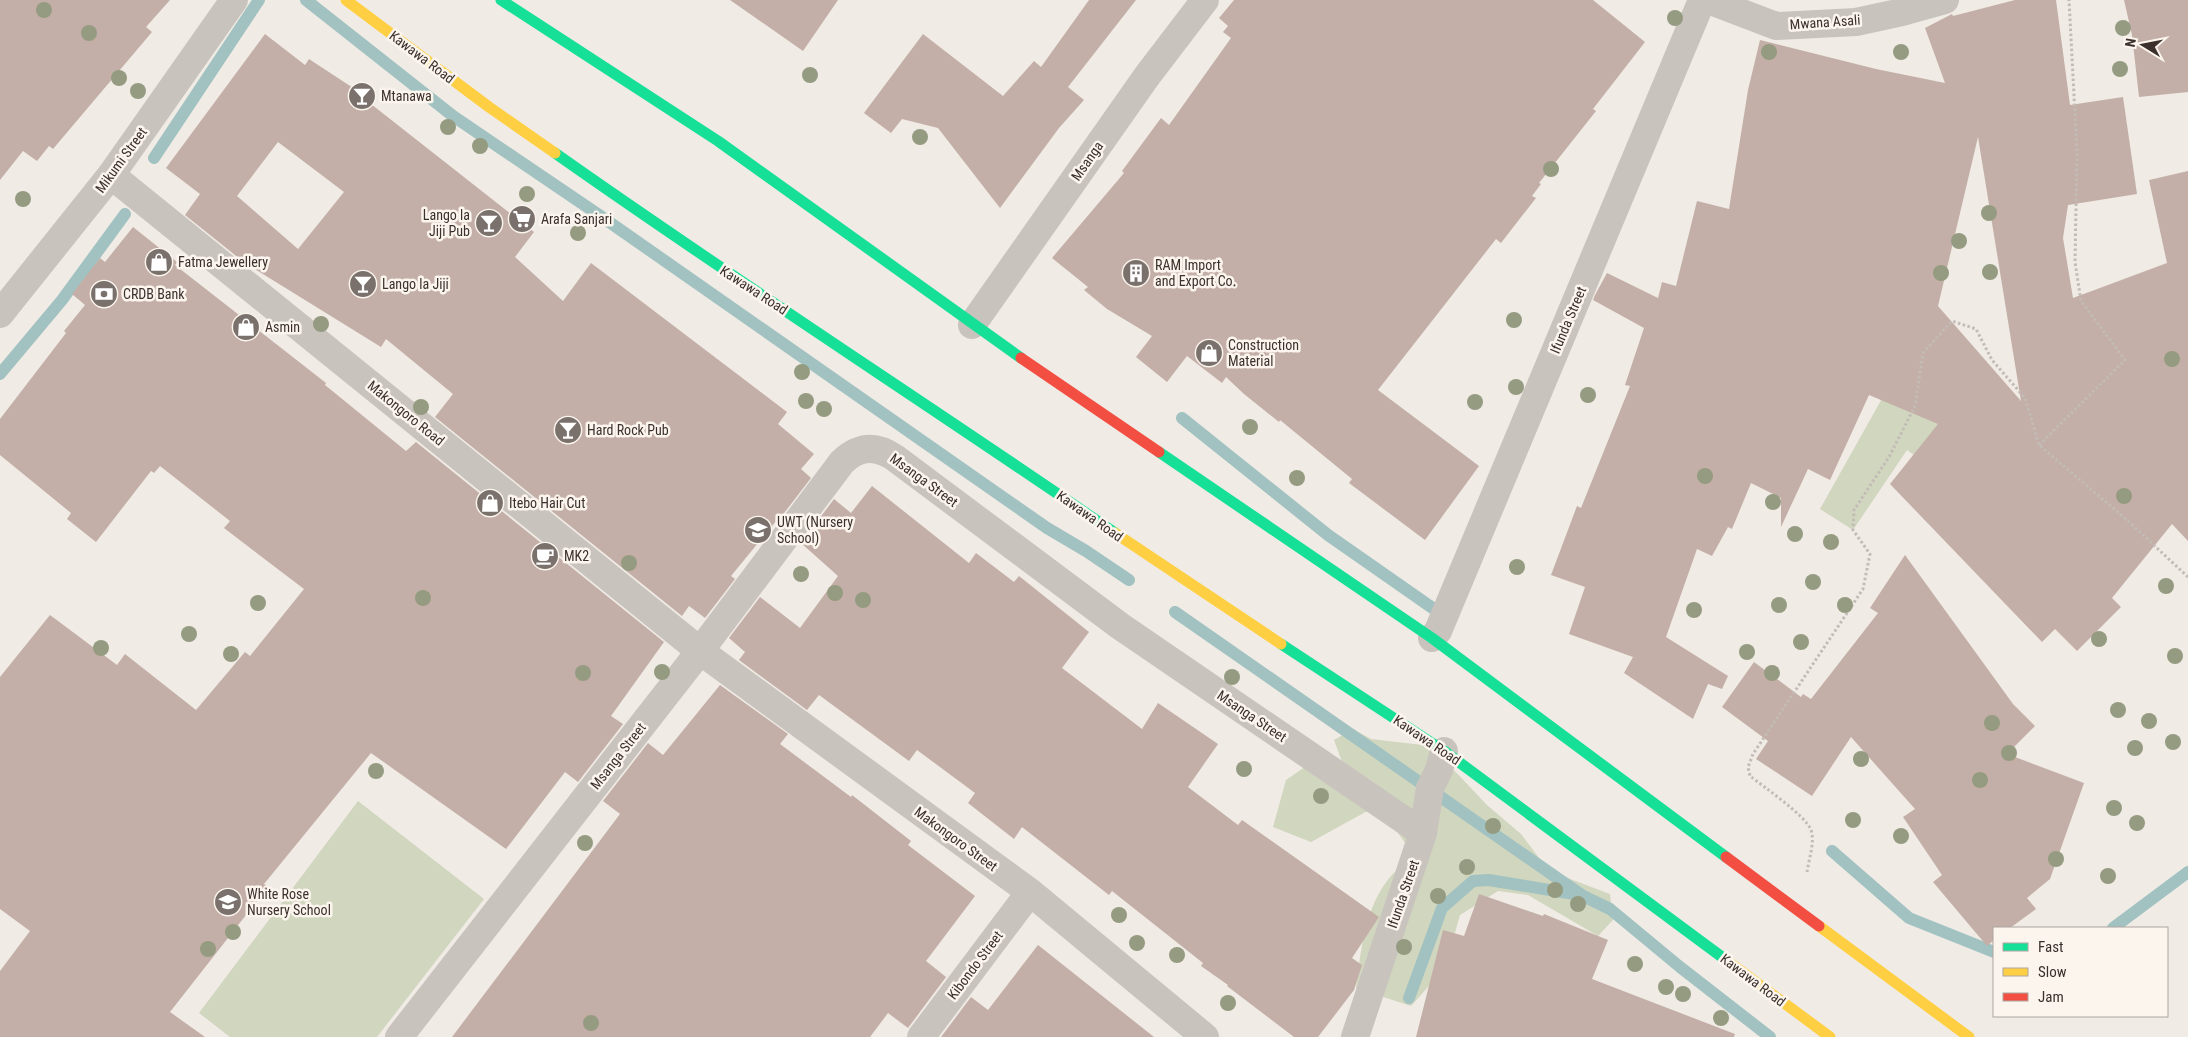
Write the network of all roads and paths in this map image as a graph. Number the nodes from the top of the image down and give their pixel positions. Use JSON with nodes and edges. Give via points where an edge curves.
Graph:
{"nodes":[{"id":1,"x":234,"y":0,"type":"edge"},
{"id":2,"x":346,"y":0,"type":"edge"},
{"id":3,"x":502,"y":0,"type":"edge"},
{"id":4,"x":1205,"y":0,"type":"edge"},
{"id":5,"x":1702,"y":0,"type":"edge"},
{"id":6,"x":1708,"y":0,"type":"edge"},
{"id":7,"x":1945,"y":0,"type":"edge"},
{"id":8,"x":2069,"y":0,"type":"edge"},
{"id":9,"x":112,"y":175,"type":"junction"},
{"id":10,"x":0,"y":314,"type":"edge"},
{"id":11,"x":972,"y":325,"type":"junction"},
{"id":12,"x":2039,"y":445,"type":"junction"},
{"id":13,"x":2188,"y":577,"type":"edge"},
{"id":14,"x":1432,"y":638,"type":"junction"},
{"id":15,"x":700,"y":651,"type":"junction"},
{"id":16,"x":1444,"y":751,"type":"junction"},
{"id":17,"x":1423,"y":833,"type":"junction"},
{"id":18,"x":1030,"y":892,"type":"junction"},
{"id":19,"x":1797,"y":910,"type":"junction"},
{"id":20,"x":399,"y":1037,"type":"edge"},
{"id":21,"x":921,"y":1037,"type":"edge"},
{"id":22,"x":1205,"y":1037,"type":"edge"},
{"id":23,"x":1355,"y":1037,"type":"edge"},
{"id":24,"x":1830,"y":1037,"type":"edge"},
{"id":25,"x":1969,"y":1037,"type":"edge"}],
"edges":[{"from":1,"to":9,"type":"street","name":"Mikumi Street"},
{"from":2,"to":16,"type":"main road","name":"Kawawa Road","via":[[489,107],[684,244]]},
{"from":3,"to":11,"type":"main road","via":[[718,141]]},
{"from":4,"to":11,"type":"street","name":"Msanga","via":[[1147,76]]},
{"from":5,"to":14,"type":"street","name":"Ifunda Street","via":[[1438,631]]},
{"from":6,"to":7,"type":"street","name":"Mwana Asali","via":[[1776,26],[1856,22]]},
{"from":8,"to":12,"type":"path","via":[[2077,153],[2075,262],[2081,301],[2125,360]]},
{"from":9,"to":10,"type":"street","name":"Mikumi Street"},
{"from":9,"to":15,"type":"street","name":"Makongoro Road"},
{"from":11,"to":14,"type":"main road"},
{"from":12,"to":13,"type":"path"},
{"from":12,"to":19,"type":"path","via":[[2025,398],[1992,360],[1976,329],[1952,321],[1923,353],[1915,406],[1889,457],[1854,510],[1854,530],[1870,554],[1863,588],[1753,754],[1748,767],[1750,776],[1804,819],[1810,830],[1812,842],[1801,905]]},
{"from":14,"to":19,"type":"main road"},
{"from":15,"to":17,"type":"street","name":"Msanga Street","via":[[842,462],[861,449],[885,451],[1120,626]]},
{"from":15,"to":18,"type":"street","name":"Makongoro Street"},
{"from":15,"to":20,"type":"street","name":"Msanga Street"},
{"from":16,"to":17,"type":"street","name":"Ifunda Street","via":[[1430,788]]},
{"from":16,"to":24,"type":"main road","name":"Kawawa Road"},
{"from":17,"to":23,"type":"street","name":"Ifunda Street"},
{"from":18,"to":21,"type":"street","name":"Kibondo Street"},
{"from":18,"to":22,"type":"street","name":"Makongoro Street"},
{"from":19,"to":25,"type":"main road"}]}
